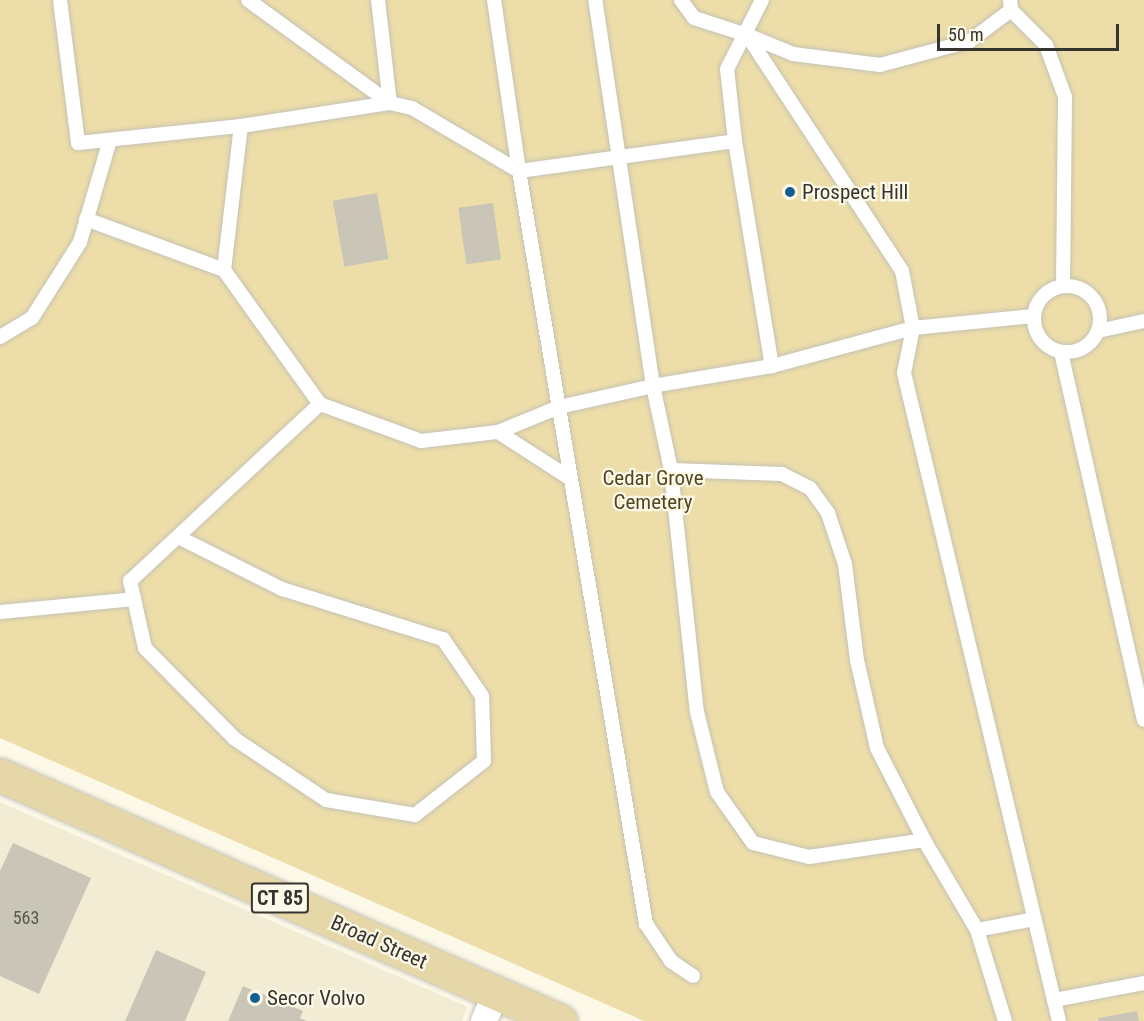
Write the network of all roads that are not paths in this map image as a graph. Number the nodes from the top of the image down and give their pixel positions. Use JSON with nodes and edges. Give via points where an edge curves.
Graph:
{"nodes":[{"id":1,"x":60,"y":0,"type":"edge"},
{"id":2,"x":248,"y":0,"type":"edge"},
{"id":3,"x":378,"y":0,"type":"edge"},
{"id":4,"x":494,"y":0,"type":"edge"},
{"id":5,"x":595,"y":0,"type":"edge"},
{"id":6,"x":681,"y":0,"type":"edge"},
{"id":7,"x":762,"y":0,"type":"edge"},
{"id":8,"x":1011,"y":5,"type":"edge"},
{"id":9,"x":747,"y":35,"type":"junction"},
{"id":10,"x":390,"y":103,"type":"junction"},
{"id":11,"x":241,"y":126,"type":"junction"},
{"id":12,"x":110,"y":140,"type":"junction"},
{"id":13,"x":735,"y":141,"type":"junction"},
{"id":14,"x":616,"y":155,"type":"junction"},
{"id":15,"x":519,"y":171,"type":"junction"},
{"id":16,"x":86,"y":219,"type":"junction"},
{"id":17,"x":224,"y":270,"type":"junction"},
{"id":18,"x":1064,"y":286,"type":"junction"},
{"id":19,"x":1033,"y":316,"type":"junction"},
{"id":20,"x":1144,"y":321,"type":"edge"},
{"id":21,"x":914,"y":328,"type":"junction"},
{"id":22,"x":1098,"y":331,"type":"junction"},
{"id":23,"x":0,"y":337,"type":"edge"},
{"id":24,"x":1061,"y":352,"type":"junction"},
{"id":25,"x":772,"y":366,"type":"junction"},
{"id":26,"x":653,"y":386,"type":"junction"},
{"id":27,"x":321,"y":404,"type":"junction"},
{"id":28,"x":559,"y":407,"type":"junction"},
{"id":29,"x":498,"y":432,"type":"junction"},
{"id":30,"x":671,"y":470,"type":"junction"},
{"id":31,"x":571,"y":479,"type":"junction"},
{"id":32,"x":178,"y":537,"type":"junction"},
{"id":33,"x":134,"y":599,"type":"junction"},
{"id":34,"x":0,"y":612,"type":"edge"},
{"id":35,"x":1144,"y":720,"type":"edge"},
{"id":36,"x":0,"y":776,"type":"edge"},
{"id":37,"x":924,"y":840,"type":"junction"},
{"id":38,"x":1034,"y":919,"type":"junction"},
{"id":39,"x":977,"y":930,"type":"junction"},
{"id":40,"x":693,"y":976,"type":"dead end"},
{"id":41,"x":1144,"y":983,"type":"edge"},
{"id":42,"x":1054,"y":1000,"type":"junction"},
{"id":43,"x":490,"y":1007,"type":"edge"},
{"id":44,"x":560,"y":1021,"type":"edge"},
{"id":45,"x":1005,"y":1021,"type":"edge"},
{"id":46,"x":1059,"y":1021,"type":"edge"}],
"edges":[{"from":1,"to":12,"type":"lane","via":[[78,143]]},
{"from":2,"to":10,"type":"lane"},
{"from":3,"to":10,"type":"lane"},
{"from":4,"to":15,"type":"lane"},
{"from":5,"to":14,"type":"lane"},
{"from":6,"to":9,"type":"lane","via":[[694,18]]},
{"from":7,"to":9,"type":"lane"},
{"from":8,"to":9,"type":"lane","via":[[970,40],[880,65],[793,54]]},
{"from":8,"to":18,"type":"lane","via":[[1046,45],[1065,97]]},
{"from":9,"to":13,"type":"lane","via":[[727,69]]},
{"from":9,"to":21,"type":"lane","via":[[902,271]]},
{"from":10,"to":11,"type":"lane"},
{"from":10,"to":15,"type":"lane","via":[[412,108]]},
{"from":11,"to":12,"type":"lane"},
{"from":11,"to":17,"type":"lane"},
{"from":12,"to":16,"type":"lane"},
{"from":13,"to":14,"type":"lane"},
{"from":13,"to":25,"type":"lane"},
{"from":14,"to":15,"type":"lane"},
{"from":14,"to":26,"type":"lane"},
{"from":15,"to":28,"type":"lane"},
{"from":16,"to":17,"type":"lane"},
{"from":16,"to":23,"type":"lane","via":[[80,242],[32,318]]},
{"from":17,"to":27,"type":"lane"},
{"from":18,"to":19,"type":"lane","via":[[1046,292]]},
{"from":18,"to":22,"type":"lane","via":[[1085,291],[1093,299],[1098,309]]},
{"from":19,"to":21,"type":"lane"},
{"from":19,"to":24,"type":"lane","via":[[1037,335]]},
{"from":20,"to":22,"type":"lane"},
{"from":21,"to":25,"type":"lane"},
{"from":21,"to":38,"type":"lane","via":[[904,373]]},
{"from":22,"to":24,"type":"lane","via":[[1083,348]]},
{"from":24,"to":35,"type":"lane"},
{"from":25,"to":26,"type":"lane"},
{"from":26,"to":28,"type":"lane"},
{"from":26,"to":30,"type":"lane"},
{"from":27,"to":29,"type":"lane","via":[[421,441]]},
{"from":27,"to":32,"type":"lane"},
{"from":28,"to":29,"type":"lane"},
{"from":28,"to":31,"type":"lane"},
{"from":29,"to":31,"type":"lane"},
{"from":30,"to":37,"type":"lane","via":[[782,474],[810,488],[828,513],[845,564],[857,660],[877,748]]},
{"from":30,"to":37,"type":"lane","via":[[697,712],[717,792],[753,843],[809,857]]},
{"from":31,"to":40,"type":"lane","via":[[646,924],[671,961]]},
{"from":32,"to":33,"type":"lane","via":[[130,581]]},
{"from":32,"to":33,"type":"lane","via":[[282,589],[443,639],[482,696],[484,761],[415,815],[326,800],[235,739],[145,648]]},
{"from":33,"to":34,"type":"lane"},
{"from":36,"to":43,"type":"main road","name":"Broad Street","number":"CT 85"},
{"from":37,"to":39,"type":"lane"},
{"from":38,"to":39,"type":"lane"},
{"from":38,"to":42,"type":"lane"},
{"from":39,"to":45,"type":"lane"},
{"from":41,"to":42,"type":"lane"},
{"from":42,"to":46,"type":"lane"},
{"from":43,"to":44,"type":"main road","name":"Broad Street","number":"CT 85"}]}
